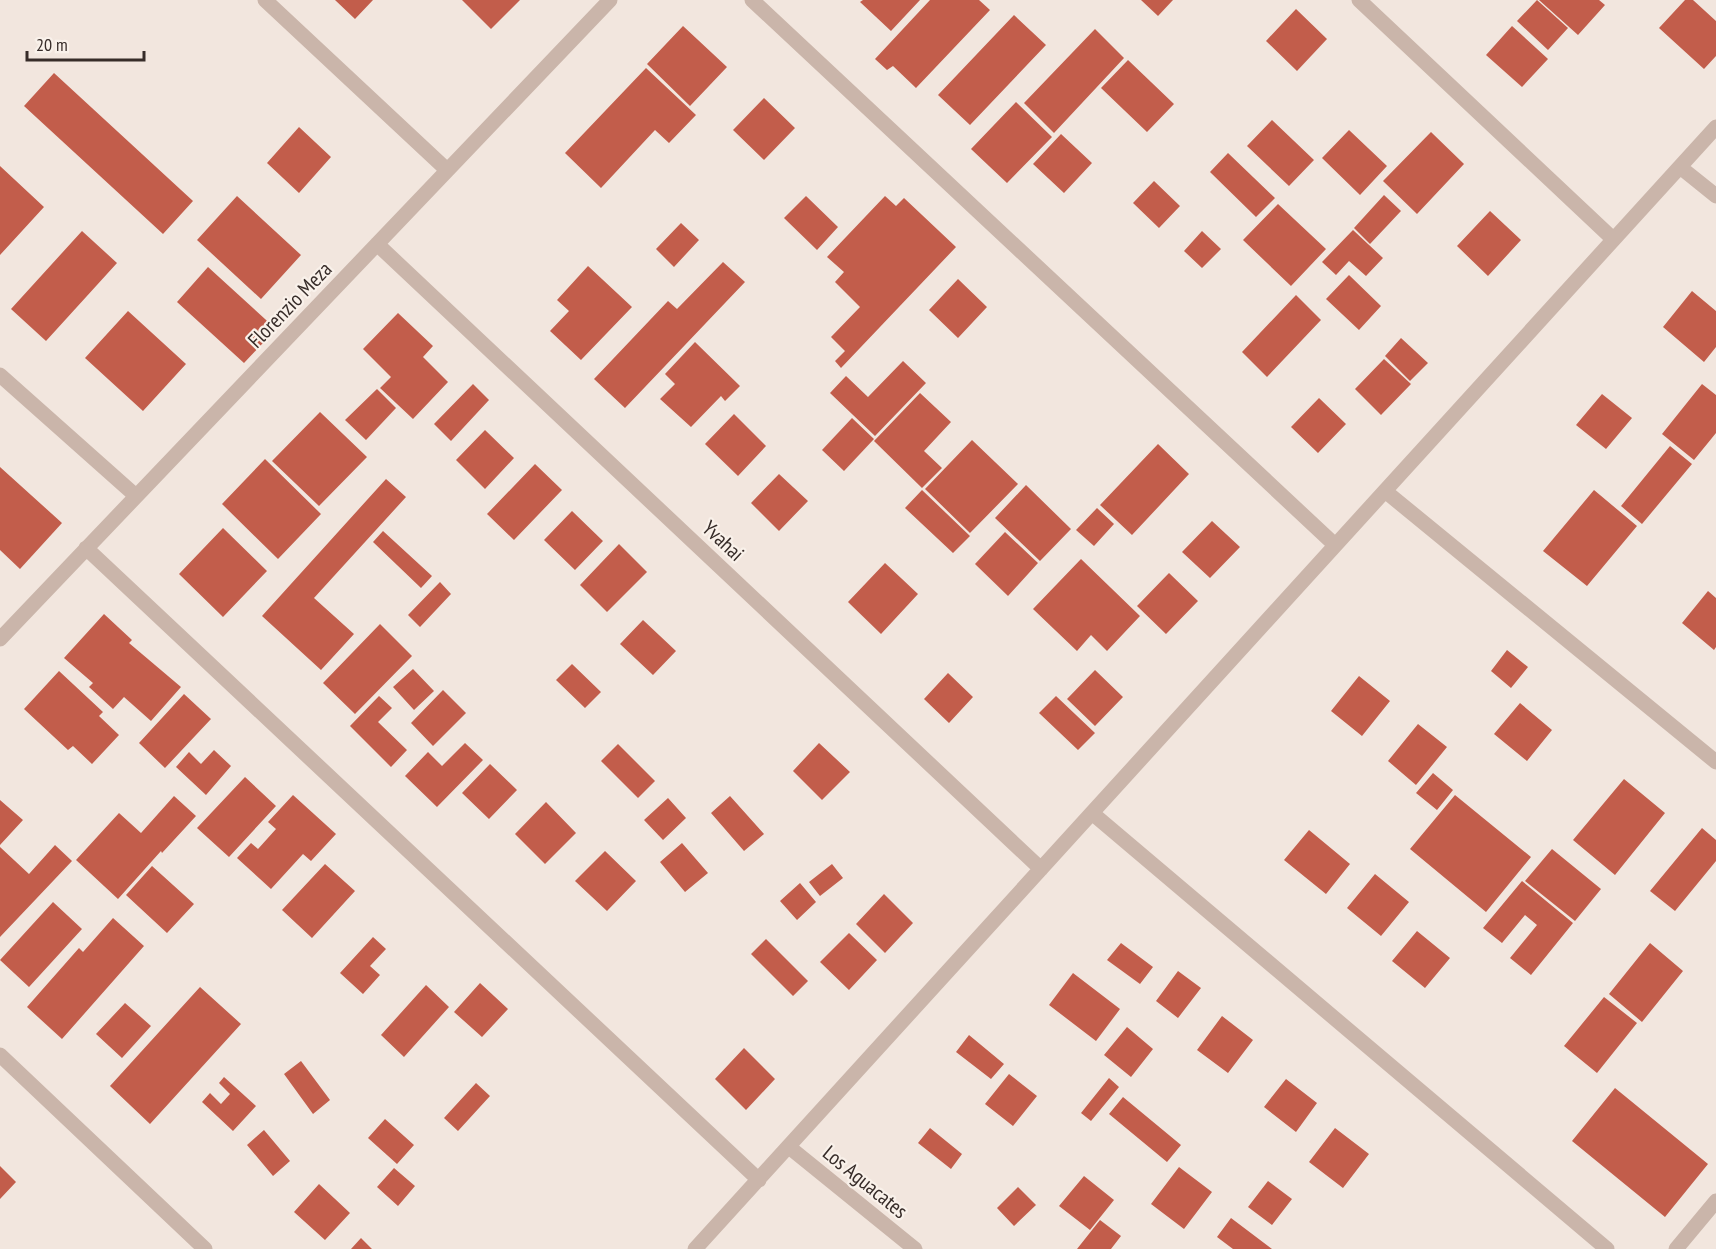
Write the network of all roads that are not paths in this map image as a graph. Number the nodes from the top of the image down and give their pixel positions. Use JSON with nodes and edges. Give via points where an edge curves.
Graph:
{"nodes":[{"id":1,"x":265,"y":0,"type":"edge"},
{"id":2,"x":610,"y":0,"type":"edge"},
{"id":3,"x":752,"y":0,"type":"edge"},
{"id":4,"x":1359,"y":0,"type":"edge"},
{"id":5,"x":1716,"y":127,"type":"edge"},
{"id":6,"x":1680,"y":167,"type":"junction"},
{"id":7,"x":447,"y":170,"type":"junction"},
{"id":8,"x":1716,"y":196,"type":"edge"},
{"id":9,"x":1613,"y":239,"type":"junction"},
{"id":10,"x":377,"y":244,"type":"junction"},
{"id":11,"x":0,"y":375,"type":"edge"},
{"id":12,"x":1384,"y":491,"type":"junction"},
{"id":13,"x":136,"y":496,"type":"junction"},
{"id":14,"x":1335,"y":545,"type":"junction"},
{"id":15,"x":86,"y":548,"type":"junction"},
{"id":16,"x":0,"y":639,"type":"edge"},
{"id":17,"x":1716,"y":762,"type":"edge"},
{"id":18,"x":1092,"y":813,"type":"junction"},
{"id":19,"x":1041,"y":869,"type":"junction"},
{"id":20,"x":0,"y":1055,"type":"edge"},
{"id":21,"x":789,"y":1147,"type":"junction"},
{"id":22,"x":759,"y":1180,"type":"junction"},
{"id":23,"x":1716,"y":1201,"type":"edge"},
{"id":24,"x":205,"y":1249,"type":"edge"},
{"id":25,"x":696,"y":1249,"type":"edge"},
{"id":26,"x":915,"y":1249,"type":"edge"},
{"id":27,"x":1607,"y":1249,"type":"edge"},
{"id":28,"x":1676,"y":1249,"type":"edge"}],
"edges":[{"from":1,"to":7,"type":"street"},
{"from":2,"to":7,"type":"street","name":"Florenzio Meza"},
{"from":3,"to":14,"type":"street"},
{"from":4,"to":9,"type":"street"},
{"from":5,"to":6,"type":"street"},
{"from":6,"to":8,"type":"street"},
{"from":6,"to":9,"type":"street"},
{"from":7,"to":10,"type":"street","name":"Florenzio Meza"},
{"from":9,"to":12,"type":"street"},
{"from":10,"to":13,"type":"street","name":"Florenzio Meza"},
{"from":10,"to":19,"type":"street","name":"Yvahai"},
{"from":11,"to":13,"type":"street"},
{"from":12,"to":14,"type":"street"},
{"from":12,"to":17,"type":"street"},
{"from":13,"to":15,"type":"street","name":"Florenzio Meza"},
{"from":14,"to":18,"type":"street"},
{"from":15,"to":16,"type":"street","name":"Florenzio Meza"},
{"from":15,"to":22,"type":"street"},
{"from":18,"to":19,"type":"street"},
{"from":18,"to":27,"type":"street"},
{"from":19,"to":21,"type":"street"},
{"from":20,"to":24,"type":"street"},
{"from":21,"to":22,"type":"street"},
{"from":21,"to":26,"type":"street","name":"Los Aguacates"},
{"from":22,"to":25,"type":"street"},
{"from":23,"to":28,"type":"street"}]}
